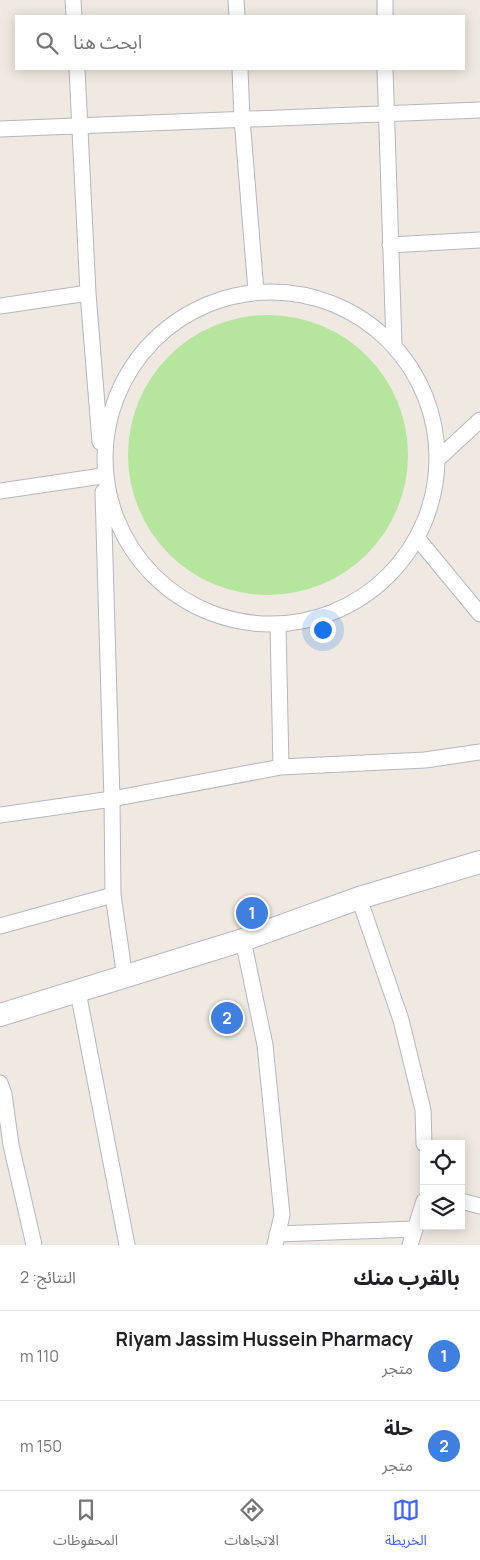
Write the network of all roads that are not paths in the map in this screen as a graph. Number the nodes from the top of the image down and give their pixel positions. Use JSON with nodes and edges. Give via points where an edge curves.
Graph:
{"nodes":[{"id":1,"x":73,"y":0,"type":"edge"},
{"id":2,"x":236,"y":0,"type":"edge"},
{"id":3,"x":385,"y":0,"type":"edge"},
{"id":4,"x":74,"y":15,"type":"edge"},
{"id":5,"x":237,"y":15,"type":"edge"},
{"id":6,"x":385,"y":15,"type":"edge"},
{"id":7,"x":77,"y":70,"type":"edge"},
{"id":8,"x":240,"y":70,"type":"edge"},
{"id":9,"x":385,"y":70,"type":"edge"},
{"id":10,"x":480,"y":110,"type":"edge"},
{"id":11,"x":385,"y":114,"type":"junction"},
{"id":12,"x":242,"y":119,"type":"junction"},
{"id":13,"x":80,"y":126,"type":"junction"},
{"id":14,"x":0,"y":129,"type":"edge"},
{"id":15,"x":480,"y":240,"type":"edge"},
{"id":16,"x":390,"y":244,"type":"junction"},
{"id":17,"x":256,"y":291,"type":"junction"},
{"id":18,"x":88,"y":293,"type":"junction"},
{"id":19,"x":0,"y":306,"type":"edge"},
{"id":20,"x":394,"y":344,"type":"junction"},
{"id":21,"x":480,"y":420,"type":"edge"},
{"id":22,"x":438,"y":459,"type":"junction"},
{"id":23,"x":102,"y":476,"type":"junction"},
{"id":24,"x":0,"y":491,"type":"edge"},
{"id":25,"x":418,"y":538,"type":"junction"},
{"id":26,"x":479,"y":610,"type":"edge"},
{"id":27,"x":278,"y":625,"type":"junction"},
{"id":28,"x":480,"y":752,"type":"edge"},
{"id":29,"x":281,"y":767,"type":"junction"},
{"id":30,"x":112,"y":799,"type":"junction"},
{"id":31,"x":0,"y":815,"type":"edge"},
{"id":32,"x":480,"y":862,"type":"edge"},
{"id":33,"x":113,"y":895,"type":"junction"},
{"id":34,"x":359,"y":898,"type":"junction"},
{"id":35,"x":0,"y":926,"type":"edge"},
{"id":36,"x":243,"y":940,"type":"junction"},
{"id":37,"x":125,"y":978,"type":"junction"},
{"id":38,"x":78,"y":992,"type":"junction"},
{"id":39,"x":0,"y":1015,"type":"edge"},
{"id":40,"x":0,"y":1082,"type":"edge"},
{"id":41,"x":424,"y":1140,"type":"edge"},
{"id":42,"x":465,"y":1202,"type":"edge"},
{"id":43,"x":480,"y":1206,"type":"edge"},
{"id":44,"x":420,"y":1213,"type":"edge"},
{"id":45,"x":415,"y":1229,"type":"junction"},
{"id":46,"x":276,"y":1240,"type":"edge"},
{"id":47,"x":34,"y":1245,"type":"edge"},
{"id":48,"x":127,"y":1245,"type":"edge"},
{"id":49,"x":410,"y":1245,"type":"edge"}],
"edges":[{"from":1,"to":4,"type":"street"},
{"from":2,"to":5,"type":"street"},
{"from":3,"to":6,"type":"street"},
{"from":7,"to":13,"type":"street"},
{"from":8,"to":12,"type":"street"},
{"from":9,"to":11,"type":"street"},
{"from":10,"to":11,"type":"street"},
{"from":11,"to":12,"type":"street"},
{"from":11,"to":16,"type":"street"},
{"from":12,"to":13,"type":"street"},
{"from":12,"to":17,"type":"street"},
{"from":13,"to":14,"type":"street"},
{"from":13,"to":18,"type":"street"},
{"from":15,"to":16,"type":"street"},
{"from":16,"to":20,"type":"street"},
{"from":17,"to":20,"type":"street","via":[[307,294],[354,313]]},
{"from":17,"to":23,"type":"street","via":[[203,305],[157,335],[123,379],[106,432]]},
{"from":18,"to":19,"type":"street"},
{"from":18,"to":23,"type":"street"},
{"from":20,"to":22,"type":"street","via":[[421,386],[433,418]]},
{"from":21,"to":22,"type":"street"},
{"from":22,"to":25,"type":"street","via":[[433,500]]},
{"from":23,"to":24,"type":"street"},
{"from":23,"to":27,"type":"street","via":[[122,532],[149,572],[186,602],[230,620]]},
{"from":23,"to":30,"type":"street"},
{"from":25,"to":26,"type":"street"},
{"from":25,"to":27,"type":"street","via":[[382,583],[334,613]]},
{"from":27,"to":29,"type":"street"},
{"from":28,"to":29,"type":"street","via":[[425,760]]},
{"from":29,"to":30,"type":"street"},
{"from":30,"to":31,"type":"street"},
{"from":30,"to":33,"type":"street"},
{"from":32,"to":34,"type":"street"},
{"from":33,"to":35,"type":"street"},
{"from":33,"to":37,"type":"street"},
{"from":34,"to":36,"type":"street"},
{"from":34,"to":41,"type":"street","via":[[401,1020],[423,1110]]},
{"from":36,"to":37,"type":"street"},
{"from":36,"to":46,"type":"street","via":[[265,1045],[282,1215]]},
{"from":37,"to":38,"type":"street"},
{"from":38,"to":39,"type":"street"},
{"from":38,"to":48,"type":"street"},
{"from":40,"to":47,"type":"street"},
{"from":42,"to":43,"type":"street"},
{"from":44,"to":45,"type":"street"},
{"from":45,"to":46,"type":"street"},
{"from":45,"to":49,"type":"street"}]}
